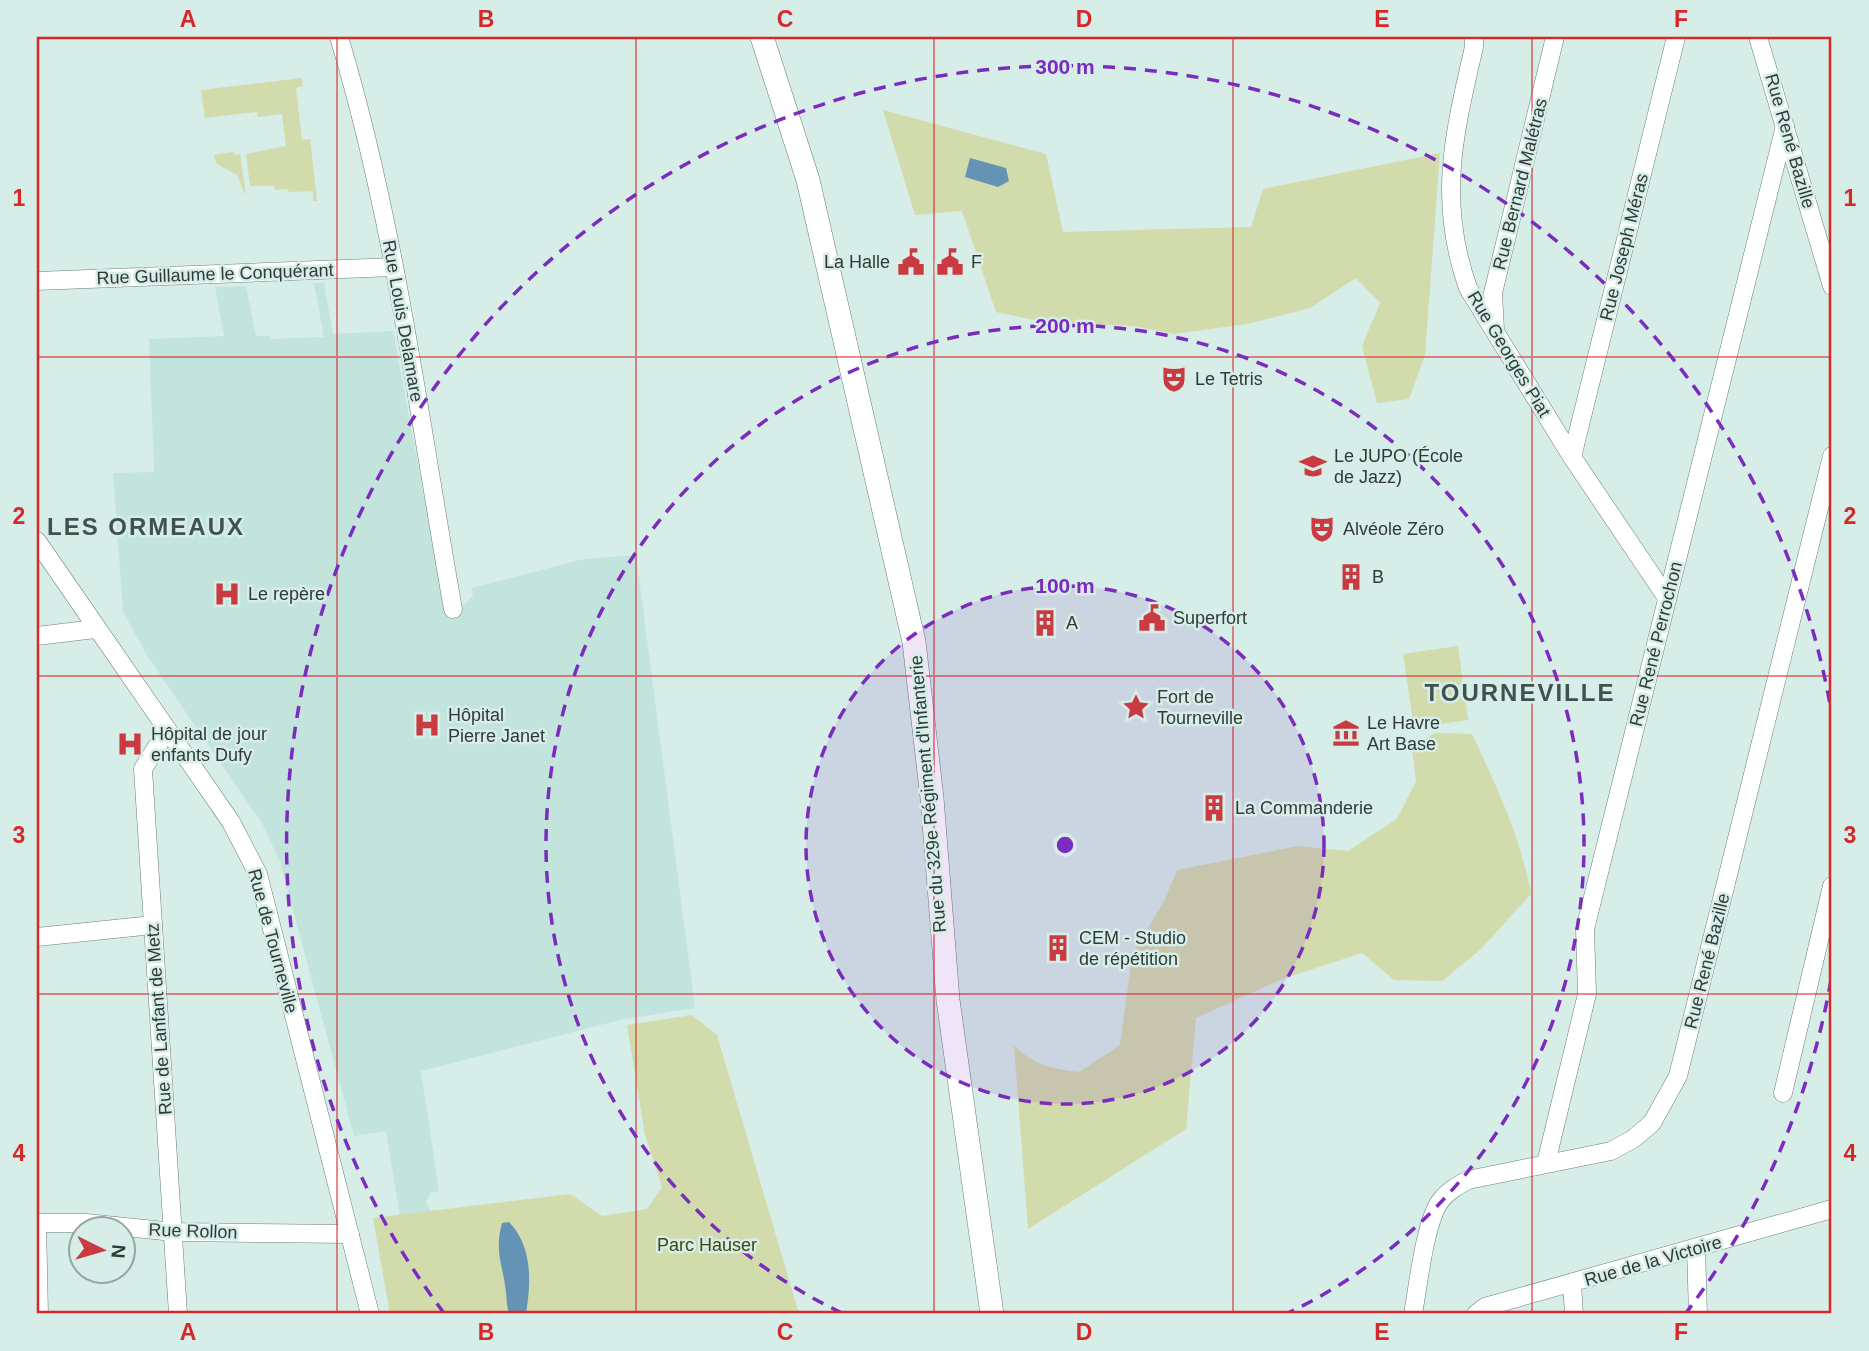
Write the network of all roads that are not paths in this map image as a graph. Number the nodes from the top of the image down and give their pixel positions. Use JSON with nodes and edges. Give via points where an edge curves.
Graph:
{"nodes":[{"id":1,"x":339,"y":37,"type":"edge"},
{"id":2,"x":762,"y":37,"type":"edge"},
{"id":3,"x":1474,"y":37,"type":"edge"},
{"id":4,"x":1555,"y":37,"type":"edge"},
{"id":5,"x":1675,"y":37,"type":"edge"},
{"id":6,"x":1758,"y":37,"type":"edge"},
{"id":7,"x":1785,"y":126,"type":"junction"},
{"id":8,"x":394,"y":267,"type":"junction"},
{"id":9,"x":37,"y":281,"type":"edge"},
{"id":10,"x":1832,"y":286,"type":"edge"},
{"id":11,"x":1495,"y":332,"type":"junction"},
{"id":12,"x":1832,"y":456,"type":"edge"},
{"id":13,"x":1572,"y":457,"type":"junction"},
{"id":14,"x":37,"y":541,"type":"edge"},
{"id":15,"x":1667,"y":598,"type":"junction"},
{"id":16,"x":453,"y":609,"type":"dead end"},
{"id":17,"x":95,"y":629,"type":"junction"},
{"id":18,"x":37,"y":636,"type":"edge"},
{"id":19,"x":167,"y":730,"type":"junction"},
{"id":20,"x":1832,"y":886,"type":"edge"},
{"id":21,"x":153,"y":925,"type":"junction"},
{"id":22,"x":37,"y":937,"type":"edge"},
{"id":23,"x":1783,"y":1093,"type":"dead end"},
{"id":24,"x":1546,"y":1163,"type":"junction"},
{"id":25,"x":1832,"y":1209,"type":"edge"},
{"id":26,"x":37,"y":1223,"type":"edge"},
{"id":27,"x":174,"y":1232,"type":"junction"},
{"id":28,"x":350,"y":1234,"type":"junction"},
{"id":29,"x":1696,"y":1248,"type":"junction"},
{"id":30,"x":1572,"y":1284,"type":"junction"},
{"id":31,"x":39,"y":1314,"type":"edge"},
{"id":32,"x":178,"y":1314,"type":"edge"},
{"id":33,"x":370,"y":1314,"type":"edge"},
{"id":34,"x":992,"y":1314,"type":"edge"},
{"id":35,"x":1413,"y":1314,"type":"edge"},
{"id":36,"x":1475,"y":1314,"type":"edge"},
{"id":37,"x":1574,"y":1314,"type":"edge"},
{"id":38,"x":1698,"y":1314,"type":"edge"}],
"edges":[{"from":1,"to":8,"type":"street","name":"Rue Louis Delamare","via":[[364,120]]},
{"from":2,"to":34,"type":"street","name":"Rue du 329e Régiment d'Infanterie","via":[[808,180],[914,642],[948,1000]]},
{"from":3,"to":11,"type":"street","name":"Rue Georges Piat","via":[[1452,143],[1451,214],[1468,288]]},
{"from":4,"to":11,"type":"street","name":"Rue Bernard Malétras","via":[[1493,293]]},
{"from":5,"to":13,"type":"street","name":"Rue Joseph Méras"},
{"from":6,"to":7,"type":"street","name":"Rue René Bazille"},
{"from":7,"to":10,"type":"street","name":"Rue René Bazille"},
{"from":7,"to":15,"type":"street","name":"Rue René Perrochon"},
{"from":8,"to":9,"type":"street","name":"Rue Guillaume le Conquérant"},
{"from":8,"to":16,"type":"street","name":"Rue Louis Delamare"},
{"from":11,"to":13,"type":"street","name":"Rue Georges Piat"},
{"from":12,"to":24,"type":"street","name":"Rue René Bazille","via":[[1678,1076],[1652,1123],[1633,1139],[1611,1151]]},
{"from":13,"to":15,"type":"street","name":"Rue Georges Piat"},
{"from":14,"to":17,"type":"street","name":"Rue de Tourneville"},
{"from":15,"to":24,"type":"street","name":"Rue René Perrochon","via":[[1585,929],[1587,994]]},
{"from":17,"to":18,"type":"street"},
{"from":17,"to":19,"type":"street","name":"Rue de Tourneville","via":[[110,643]]},
{"from":19,"to":21,"type":"street","name":"Rue de Lanfant de Metz","via":[[143,769]]},
{"from":19,"to":28,"type":"street","name":"Rue de Tourneville","via":[[231,822],[258,874]]},
{"from":20,"to":23,"type":"street"},
{"from":21,"to":22,"type":"street"},
{"from":21,"to":27,"type":"street","name":"Rue de Lanfant de Metz"},
{"from":24,"to":35,"type":"street","name":"Rue René Bazille","via":[[1468,1180],[1439,1202]]},
{"from":25,"to":29,"type":"street","name":"Rue de la Victoire"},
{"from":26,"to":27,"type":"street","name":"Rue Rollon"},
{"from":26,"to":31,"type":"street"},
{"from":27,"to":28,"type":"street","name":"Rue Rollon"},
{"from":27,"to":32,"type":"street","name":"Rue de Lanfant de Metz"},
{"from":28,"to":33,"type":"street","name":"Rue de Tourneville"},
{"from":29,"to":30,"type":"street","name":"Rue de la Victoire"},
{"from":29,"to":38,"type":"street"},
{"from":30,"to":36,"type":"street","name":"Rue de la Victoire","via":[[1485,1307]]},
{"from":30,"to":37,"type":"street"}]}
